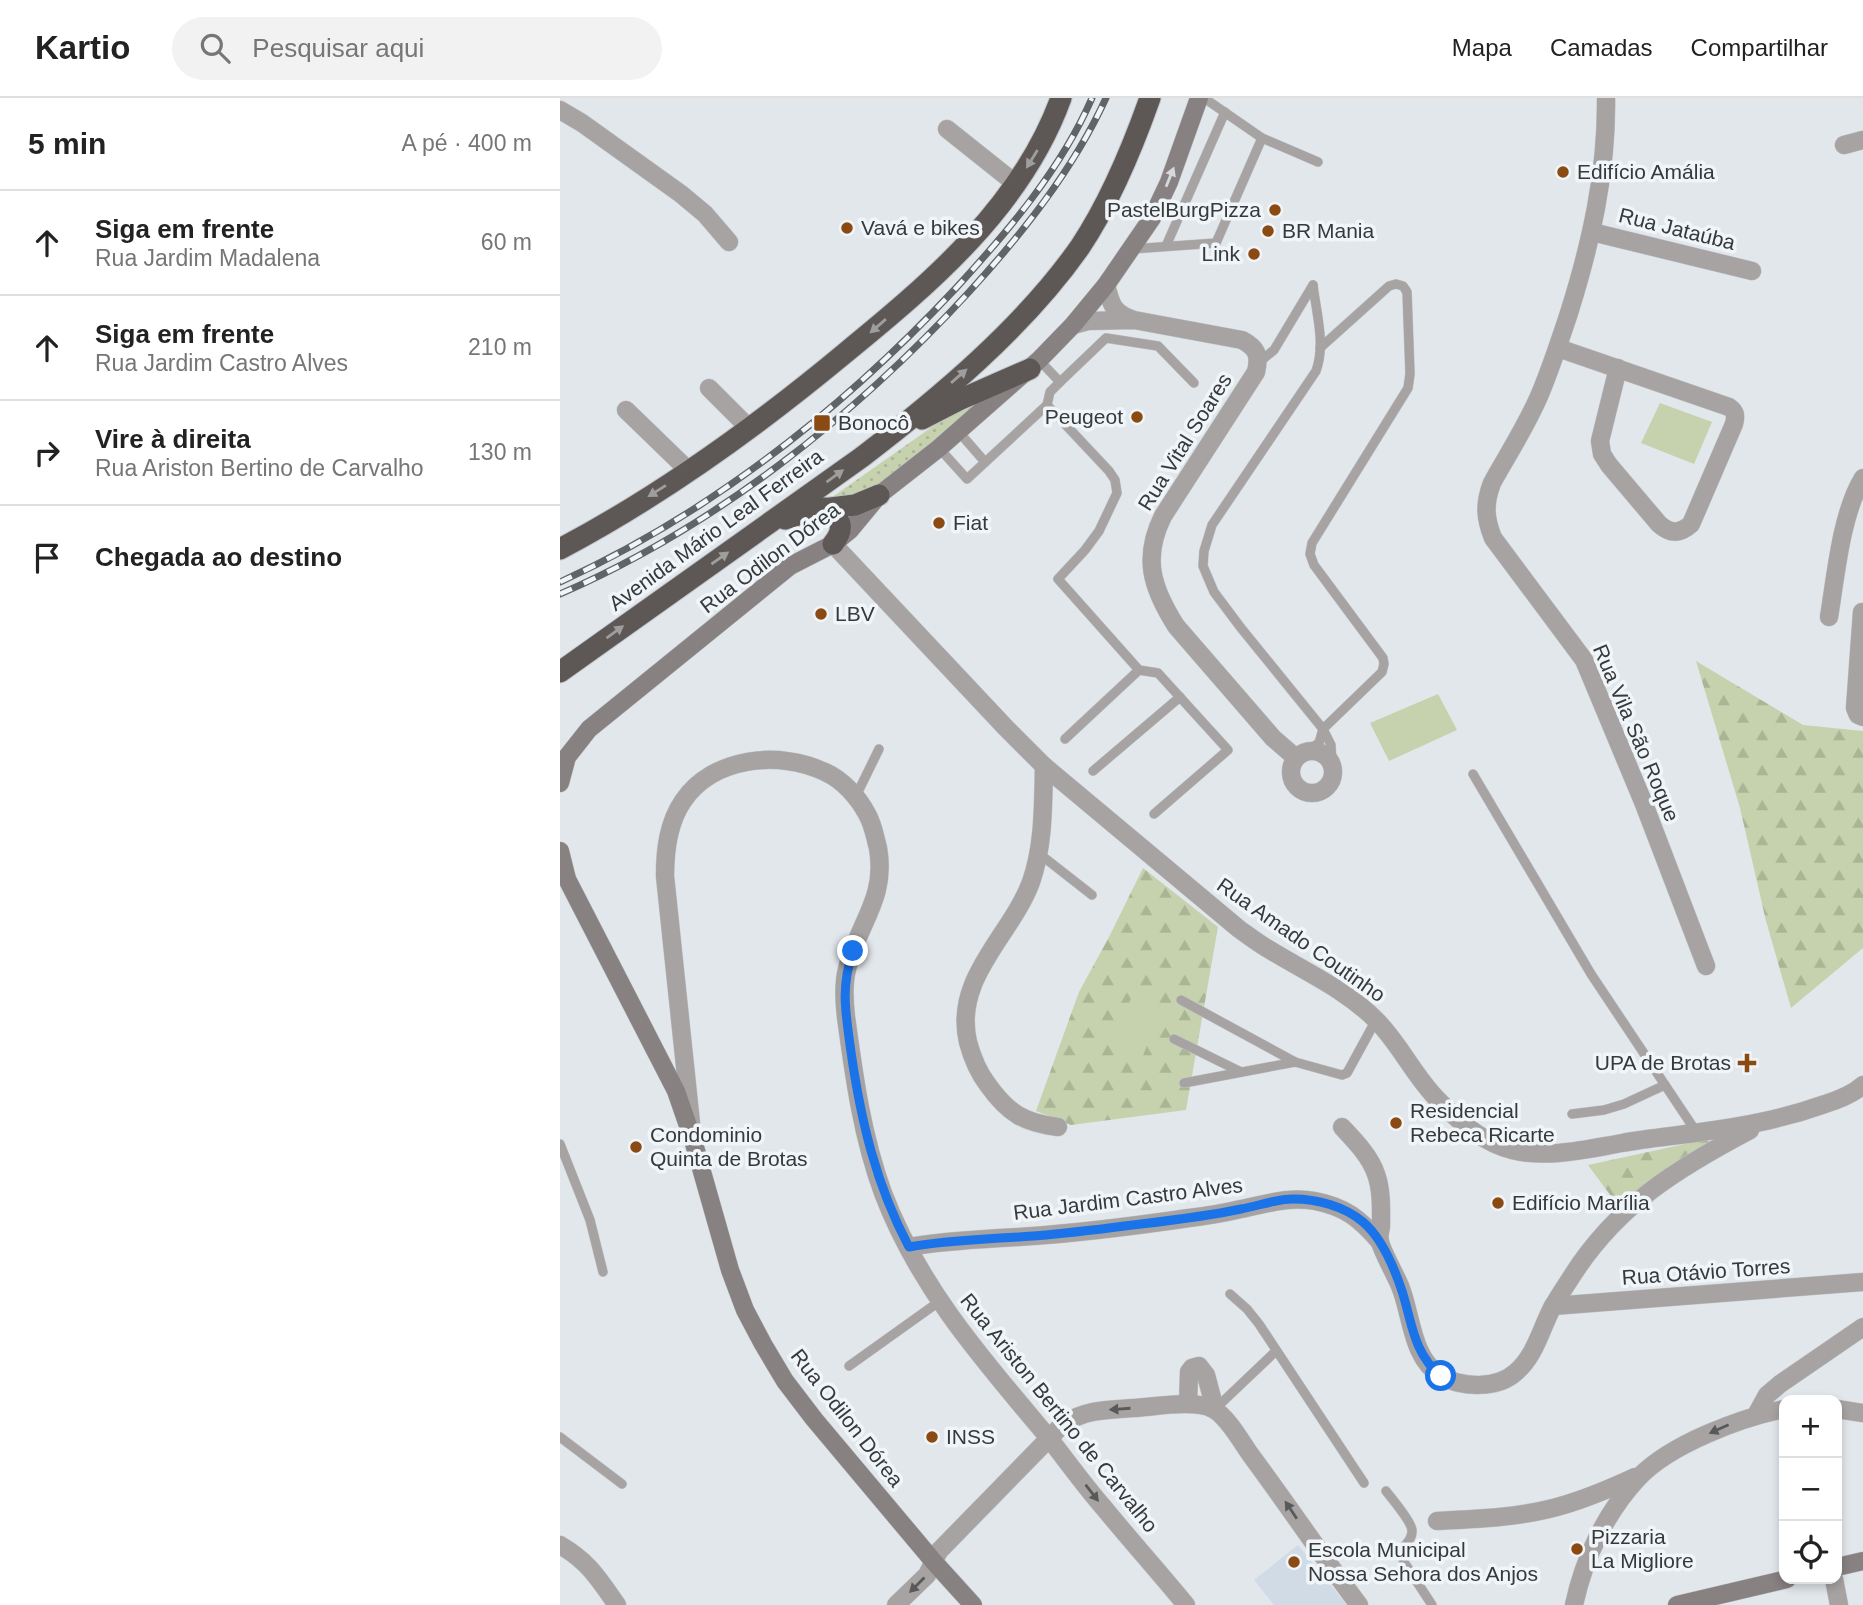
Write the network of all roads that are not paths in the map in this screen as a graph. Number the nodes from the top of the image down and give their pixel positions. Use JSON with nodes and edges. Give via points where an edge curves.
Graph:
{"nodes":[{"id":1,"x":1061,"y":98,"type":"edge"},
{"id":2,"x":1150,"y":98,"type":"edge"},
{"id":3,"x":1201,"y":98,"type":"edge"},
{"id":4,"x":1606,"y":98,"type":"edge"},
{"id":5,"x":560,"y":110,"type":"edge"},
{"id":6,"x":1225,"y":112,"type":"junction"},
{"id":7,"x":947,"y":129,"type":"dead end"},
{"id":8,"x":1262,"y":138,"type":"junction"},
{"id":9,"x":1863,"y":140,"type":"edge"},
{"id":10,"x":1844,"y":145,"type":"dead end"},
{"id":11,"x":1318,"y":162,"type":"dead end"},
{"id":12,"x":1016,"y":184,"type":"junction"},
{"id":13,"x":1592,"y":232,"type":"junction"},
{"id":14,"x":729,"y":242,"type":"dead end"},
{"id":15,"x":1166,"y":246,"type":"junction"},
{"id":16,"x":1132,"y":249,"type":"junction"},
{"id":17,"x":1752,"y":271,"type":"dead end"},
{"id":18,"x":1107,"y":285,"type":"junction"},
{"id":19,"x":1134,"y":320,"type":"junction"},
{"id":20,"x":1073,"y":325,"type":"junction"},
{"id":21,"x":1320,"y":348,"type":"junction"},
{"id":22,"x":1558,"y":348,"type":"junction"},
{"id":23,"x":1258,"y":363,"type":"junction"},
{"id":24,"x":1035,"y":365,"type":"junction"},
{"id":25,"x":1618,"y":368,"type":"junction"},
{"id":26,"x":1060,"y":382,"type":"junction"},
{"id":27,"x":1195,"y":383,"type":"dead end"},
{"id":28,"x":709,"y":388,"type":"dead end"},
{"id":29,"x":1047,"y":405,"type":"junction"},
{"id":30,"x":625,"y":410,"type":"dead end"},
{"id":31,"x":750,"y":429,"type":"junction"},
{"id":32,"x":958,"y":432,"type":"junction"},
{"id":33,"x":889,"y":436,"type":"junction"},
{"id":34,"x":939,"y":447,"type":"junction"},
{"id":35,"x":985,"y":462,"type":"junction"},
{"id":36,"x":690,"y":471,"type":"junction"},
{"id":37,"x":1863,"y":478,"type":"edge"},
{"id":38,"x":879,"y":495,"type":"junction"},
{"id":39,"x":824,"y":508,"type":"junction"},
{"id":40,"x":769,"y":523,"type":"junction"},
{"id":41,"x":832,"y":544,"type":"junction"},
{"id":42,"x":560,"y":549,"type":"edge"},
{"id":43,"x":1862,"y":612,"type":"edge"},
{"id":44,"x":1829,"y":617,"type":"dead end"},
{"id":45,"x":1139,"y":670,"type":"junction"},
{"id":46,"x":560,"y":672,"type":"edge"},
{"id":47,"x":1180,"y":697,"type":"junction"},
{"id":48,"x":1863,"y":717,"type":"edge"},
{"id":49,"x":1323,"y":729,"type":"junction"},
{"id":50,"x":1065,"y":739,"type":"dead end"},
{"id":51,"x":879,"y":750,"type":"dead end"},
{"id":52,"x":1299,"y":756,"type":"junction"},
{"id":53,"x":1044,"y":766,"type":"junction"},
{"id":54,"x":1332,"y":766,"type":"junction"},
{"id":55,"x":1093,"y":771,"type":"dead end"},
{"id":56,"x":1473,"y":774,"type":"dead end"},
{"id":57,"x":560,"y":783,"type":"edge"},
{"id":58,"x":856,"y":796,"type":"junction"},
{"id":59,"x":1154,"y":814,"type":"dead end"},
{"id":60,"x":560,"y":851,"type":"edge"},
{"id":61,"x":1039,"y":856,"type":"junction"},
{"id":62,"x":1092,"y":895,"type":"dead end"},
{"id":63,"x":1706,"y":966,"type":"dead end"},
{"id":64,"x":1181,"y":1000,"type":"dead end"},
{"id":65,"x":1376,"y":1020,"type":"junction"},
{"id":66,"x":1174,"y":1039,"type":"dead end"},
{"id":67,"x":1295,"y":1062,"type":"junction"},
{"id":68,"x":1241,"y":1072,"type":"junction"},
{"id":69,"x":1184,"y":1083,"type":"dead end"},
{"id":70,"x":1665,"y":1085,"type":"junction"},
{"id":71,"x":1863,"y":1086,"type":"edge"},
{"id":72,"x":1572,"y":1114,"type":"dead end"},
{"id":73,"x":1762,"y":1123,"type":"junction"},
{"id":74,"x":1058,"y":1127,"type":"dead end"},
{"id":75,"x":1342,"y":1127,"type":"dead end"},
{"id":76,"x":1697,"y":1133,"type":"junction"},
{"id":77,"x":693,"y":1140,"type":"junction"},
{"id":78,"x":560,"y":1144,"type":"edge"},
{"id":79,"x":1380,"y":1242,"type":"junction"},
{"id":80,"x":909,"y":1247,"type":"junction"},
{"id":81,"x":603,"y":1272,"type":"dead end"},
{"id":82,"x":1863,"y":1282,"type":"edge"},
{"id":83,"x":1230,"y":1294,"type":"dead end"},
{"id":84,"x":940,"y":1301,"type":"junction"},
{"id":85,"x":1553,"y":1306,"type":"junction"},
{"id":86,"x":1863,"y":1327,"type":"edge"},
{"id":87,"x":1276,"y":1351,"type":"junction"},
{"id":88,"x":849,"y":1366,"type":"dead end"},
{"id":89,"x":1188,"y":1404,"type":"junction"},
{"id":90,"x":1215,"y":1409,"type":"junction"},
{"id":91,"x":1779,"y":1410,"type":"edge"},
{"id":92,"x":1842,"y":1410,"type":"edge"},
{"id":93,"x":1863,"y":1413,"type":"edge"},
{"id":94,"x":1756,"y":1415,"type":"junction"},
{"id":95,"x":560,"y":1437,"type":"edge"},
{"id":96,"x":1049,"y":1439,"type":"junction"},
{"id":97,"x":1641,"y":1475,"type":"junction"},
{"id":98,"x":1364,"y":1483,"type":"dead end"},
{"id":99,"x":622,"y":1484,"type":"dead end"},
{"id":100,"x":1387,"y":1491,"type":"dead end"},
{"id":101,"x":1437,"y":1521,"type":"dead end"},
{"id":102,"x":560,"y":1545,"type":"edge"},
{"id":103,"x":1863,"y":1561,"type":"edge"},
{"id":104,"x":934,"y":1562,"type":"junction"},
{"id":105,"x":1842,"y":1566,"type":"edge"},
{"id":106,"x":1779,"y":1582,"type":"edge"},
{"id":107,"x":1834,"y":1584,"type":"edge"},
{"id":108,"x":1728,"y":1599,"type":"edge"},
{"id":109,"x":617,"y":1605,"type":"edge"},
{"id":110,"x":896,"y":1605,"type":"edge"},
{"id":111,"x":973,"y":1605,"type":"edge"},
{"id":112,"x":1186,"y":1605,"type":"edge"},
{"id":113,"x":1359,"y":1605,"type":"edge"},
{"id":114,"x":1432,"y":1605,"type":"edge"},
{"id":115,"x":1574,"y":1605,"type":"edge"},
{"id":116,"x":1677,"y":1605,"type":"edge"},
{"id":117,"x":1839,"y":1605,"type":"edge"}],
"edges":[{"from":1,"to":12,"type":"highway","one_way":true,"via":[[1047,133]]},
{"from":33,"to":2,"type":"highway","name":"Avenida Mário Leal Ferreira","one_way":true,"via":[[977,361],[1055,280],[1103,208]]},
{"from":3,"to":6,"type":"lane"},
{"from":16,"to":3,"type":"street","name":"Rua Odilon Dórea","one_way":true,"via":[[1152,218]]},
{"from":4,"to":13,"type":"street","name":"Rua Vila São Roque","via":[[1604,159]]},
{"from":5,"to":14,"type":"street","via":[[681,194]]},
{"from":6,"to":8,"type":"lane"},
{"from":6,"to":15,"type":"lane"},
{"from":7,"to":12,"type":"street"},
{"from":8,"to":11,"type":"lane"},
{"from":8,"to":15,"type":"lane","via":[[1216,243]]},
{"from":9,"to":10,"type":"street"},
{"from":12,"to":31,"type":"highway","one_way":true,"via":[[984,225],[925,285]]},
{"from":13,"to":17,"type":"street","name":"Rua Jataúba"},
{"from":13,"to":22,"type":"street","name":"Rua Vila São Roque"},
{"from":15,"to":16,"type":"lane"},
{"from":16,"to":18,"type":"street","name":"Rua Odilon Dórea"},
{"from":18,"to":19,"type":"street","via":[[1115,310]]},
{"from":18,"to":20,"type":"street","name":"Rua Odilon Dórea"},
{"from":19,"to":20,"type":"street","name":"Rua Vital Soares"},
{"from":19,"to":23,"type":"street","name":"Rua Vital Soares","via":[[1242,340],[1252,345]]},
{"from":20,"to":24,"type":"street","name":"Rua Odilon Dórea"},
{"from":21,"to":23,"type":"lane","via":[[1313,285],[1274,350]]},
{"from":21,"to":49,"type":"lane","via":[[1316,371],[1212,525],[1203,566],[1214,592]]},
{"from":21,"to":49,"type":"lane","via":[[1389,286],[1403,286],[1407,292],[1408,388],[1312,543],[1310,554],[1384,664],[1382,673]]},
{"from":22,"to":25,"type":"street"},
{"from":22,"to":63,"type":"street","name":"Rua Vila São Roque","via":[[1540,396],[1492,484],[1485,508],[1487,522],[1493,538],[1584,660]]},
{"from":23,"to":52,"type":"street","name":"Rua Vital Soares","via":[[1251,381],[1163,516],[1151,552],[1152,570],[1155,588],[1176,626],[1273,738]]},
{"from":24,"to":26,"type":"lane"},
{"from":24,"to":32,"type":"street","name":"Rua Odilon Dórea"},
{"from":24,"to":33,"type":"highway"},
{"from":25,"to":25,"type":"street","via":[[1600,441],[1602,454],[1659,524],[1676,533],[1684,530],[1691,524],[1734,424],[1734,411]]},
{"from":26,"to":27,"type":"lane","via":[[1106,338],[1158,346]]},
{"from":26,"to":29,"type":"lane","via":[[1050,391]]},
{"from":28,"to":31,"type":"street"},
{"from":29,"to":35,"type":"lane"},
{"from":29,"to":45,"type":"lane","via":[[1109,471],[1117,493],[1099,531],[1058,579]]},
{"from":30,"to":36,"type":"street"},
{"from":31,"to":36,"type":"highway"},
{"from":32,"to":34,"type":"street","name":"Rua Odilon Dórea"},
{"from":32,"to":35,"type":"lane"},
{"from":40,"to":33,"type":"highway","name":"Avenida Mário Leal Ferreira","one_way":true},
{"from":34,"to":35,"type":"lane","via":[[967,478]]},
{"from":34,"to":38,"type":"street","name":"Rua Odilon Dórea"},
{"from":36,"to":42,"type":"highway","one_way":true},
{"from":37,"to":44,"type":"street","via":[[1848,514]]},
{"from":38,"to":39,"type":"highway","via":[[855,505]]},
{"from":38,"to":41,"type":"street","name":"Rua Odilon Dórea"},
{"from":39,"to":40,"type":"highway"},
{"from":39,"to":41,"type":"highway","via":[[840,523]]},
{"from":46,"to":40,"type":"highway","name":"Avenida Mário Leal Ferreira","one_way":true},
{"from":41,"to":53,"type":"street","name":"Rua Amado Coutinho"},
{"from":41,"to":57,"type":"street","name":"Rua Odilon Dórea","via":[[790,566],[589,729],[567,757]]},
{"from":43,"to":48,"type":"street","via":[[1855,708]]},
{"from":45,"to":47,"type":"lane","via":[[1158,673]]},
{"from":45,"to":50,"type":"lane"},
{"from":47,"to":55,"type":"lane"},
{"from":47,"to":59,"type":"lane","via":[[1228,750]]},
{"from":49,"to":52,"type":"lane","via":[[1319,743]]},
{"from":49,"to":54,"type":"lane","via":[[1331,745]]},
{"from":51,"to":58,"type":"lane"},
{"from":52,"to":54,"type":"street","via":[[1323,754]]},
{"from":52,"to":54,"type":"street","via":[[1292,764],[1292,779],[1301,790],[1328,786]]},
{"from":53,"to":61,"type":"street"},
{"from":53,"to":65,"type":"street","name":"Rua Amado Coutinho","via":[[1239,929],[1354,1001]]},
{"from":56,"to":70,"type":"lane","via":[[1591,974]]},
{"from":58,"to":77,"type":"street","name":"Rua Ariston Bertino de Carvalho","via":[[825,772],[777,760],[755,760],[713,774],[677,811],[666,847],[665,876]]},
{"from":58,"to":80,"type":"street","name":"Rua Ariston Bertino de Carvalho","via":[[873,830],[880,872],[877,894],[847,968],[844,998],[871,1154],[895,1222]]},
{"from":60,"to":77,"type":"street","name":"Rua Odilon Dórea","via":[[567,879],[676,1091]]},
{"from":61,"to":62,"type":"lane"},
{"from":61,"to":74,"type":"street","via":[[1026,893],[978,972],[965,1013],[966,1033],[983,1079],[998,1099],[1017,1115]]},
{"from":64,"to":67,"type":"lane"},
{"from":65,"to":67,"type":"lane","via":[[1345,1075]]},
{"from":65,"to":76,"type":"street","name":"Rua Amado Coutinho","via":[[1435,1098],[1460,1122],[1512,1150],[1580,1151]]},
{"from":66,"to":68,"type":"lane"},
{"from":67,"to":68,"type":"lane"},
{"from":68,"to":69,"type":"lane"},
{"from":70,"to":72,"type":"lane","via":[[1625,1104]]},
{"from":70,"to":76,"type":"lane"},
{"from":71,"to":73,"type":"street","name":"Rua Amado Coutinho","via":[[1835,1101]]},
{"from":73,"to":76,"type":"street","name":"Rua Amado Coutinho"},
{"from":73,"to":85,"type":"street","via":[[1674,1172],[1646,1194],[1592,1247]]},
{"from":75,"to":79,"type":"street","via":[[1366,1154],[1376,1174],[1381,1196]]},
{"from":77,"to":104,"type":"street","name":"Rua Odilon Dórea","via":[[730,1270],[763,1344],[814,1419]]},
{"from":78,"to":81,"type":"lane","via":[[590,1220]]},
{"from":79,"to":80,"type":"street","name":"Rua Jardim Castro Alves","via":[[1348,1212],[1313,1200],[1293,1199],[1097,1230]]},
{"from":79,"to":85,"type":"street","via":[[1402,1290],[1420,1351],[1429,1367],[1457,1382],[1478,1385],[1514,1374],[1526,1362]]},
{"from":80,"to":84,"type":"street","name":"Rua Ariston Bertino de Carvalho"},
{"from":82,"to":85,"type":"street","name":"Rua Otávio Torres"},
{"from":83,"to":87,"type":"lane"},
{"from":84,"to":88,"type":"lane"},
{"from":84,"to":96,"type":"street","name":"Rua Ariston Bertino de Carvalho","via":[[982,1360]]},
{"from":86,"to":94,"type":"street","via":[[1780,1384],[1767,1395]]},
{"from":87,"to":90,"type":"lane"},
{"from":87,"to":98,"type":"lane"},
{"from":89,"to":90,"type":"street"},
{"from":89,"to":90,"type":"street","via":[[1189,1371],[1199,1366]]},
{"from":89,"to":96,"type":"street","one_way":true,"via":[[1092,1411],[1063,1424]]},
{"from":113,"to":90,"type":"street","one_way":true},
{"from":91,"to":94,"type":"street"},
{"from":92,"to":93,"type":"street"},
{"from":94,"to":97,"type":"street","one_way":true,"via":[[1696,1439]]},
{"from":95,"to":99,"type":"lane"},
{"from":96,"to":104,"type":"street","via":[[939,1551]]},
{"from":96,"to":112,"type":"street","name":"Rua Ariston Bertino de Carvalho","one_way":true},
{"from":97,"to":101,"type":"street","via":[[1548,1509]]},
{"from":97,"to":115,"type":"street","via":[[1602,1529]]},
{"from":100,"to":114,"type":"lane","via":[[1411,1527],[1411,1538],[1401,1555]]},
{"from":102,"to":109,"type":"street","via":[[592,1570]]},
{"from":103,"to":105,"type":"street"},
{"from":104,"to":110,"type":"street","one_way":true},
{"from":104,"to":111,"type":"street","name":"Rua Odilon Dórea"},
{"from":106,"to":108,"type":"street"},
{"from":107,"to":117,"type":"street"},
{"from":108,"to":116,"type":"street"}]}
